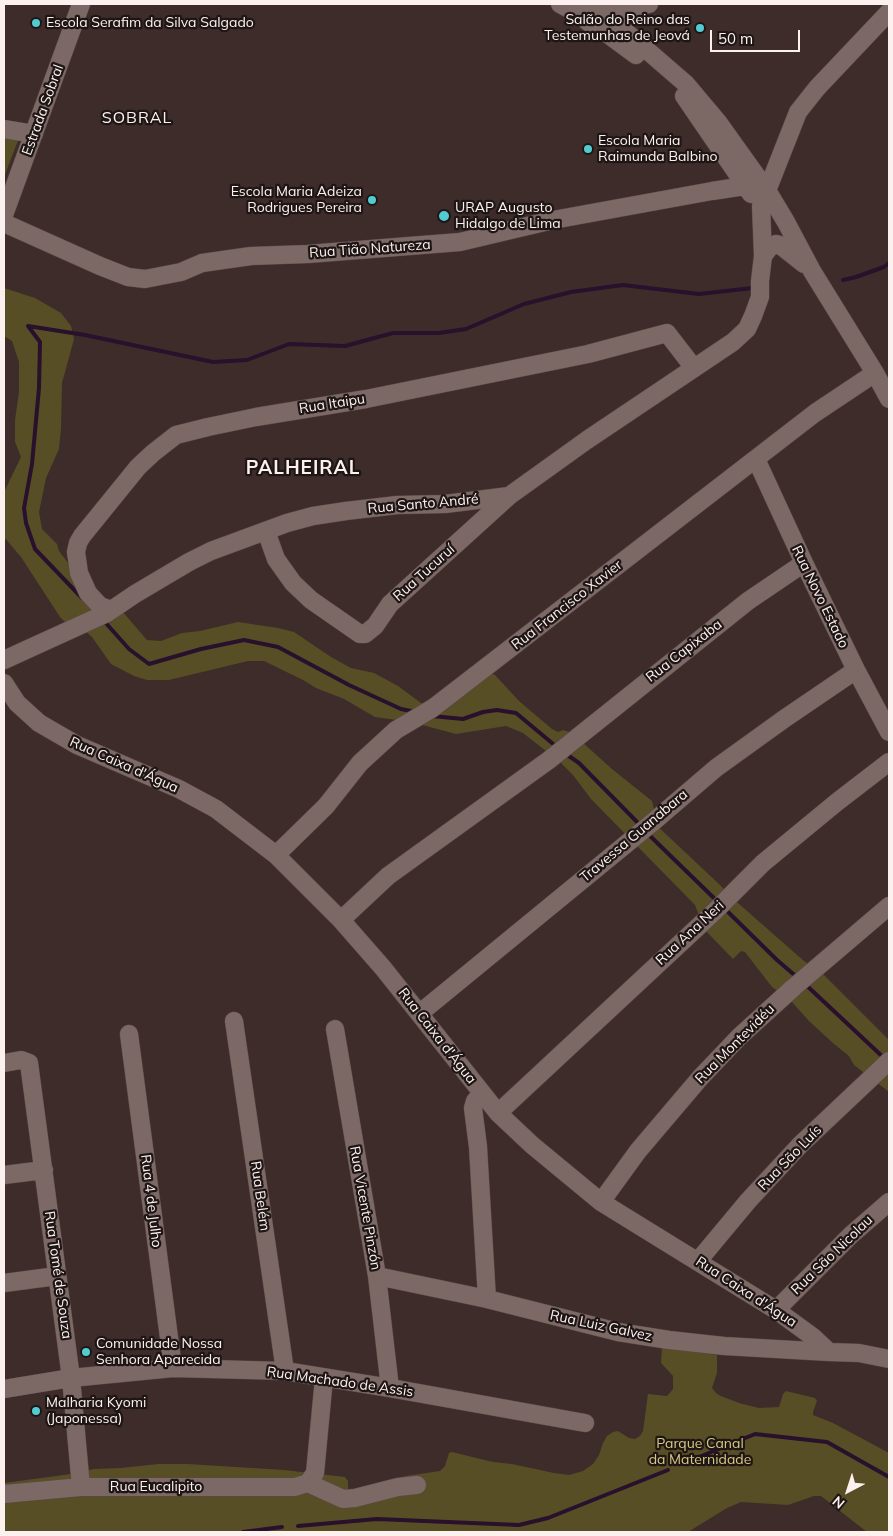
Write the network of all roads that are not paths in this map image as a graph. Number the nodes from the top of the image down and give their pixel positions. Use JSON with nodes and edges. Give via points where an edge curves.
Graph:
{"nodes":[{"id":1,"x":80,"y":4,"type":"edge"},
{"id":2,"x":560,"y":4,"type":"edge"},
{"id":3,"x":649,"y":4,"type":"edge"},
{"id":4,"x":594,"y":11,"type":"edge"},
{"id":5,"x":889,"y":12,"type":"edge"},
{"id":6,"x":4,"y":129,"type":"edge"},
{"id":7,"x":34,"y":134,"type":"junction"},
{"id":8,"x":745,"y":186,"type":"junction"},
{"id":9,"x":764,"y":199,"type":"junction"},
{"id":10,"x":4,"y":216,"type":"edge"},
{"id":11,"x":4,"y":224,"type":"edge"},
{"id":12,"x":763,"y":256,"type":"junction"},
{"id":13,"x":812,"y":271,"type":"junction"},
{"id":14,"x":694,"y":368,"type":"junction"},
{"id":15,"x":875,"y":373,"type":"junction"},
{"id":16,"x":889,"y":399,"type":"edge"},
{"id":17,"x":756,"y":459,"type":"junction"},
{"id":18,"x":509,"y":496,"type":"junction"},
{"id":19,"x":266,"y":531,"type":"junction"},
{"id":20,"x":804,"y":563,"type":"junction"},
{"id":21,"x":104,"y":614,"type":"junction"},
{"id":22,"x":4,"y":660,"type":"edge"},
{"id":23,"x":856,"y":670,"type":"junction"},
{"id":24,"x":4,"y":683,"type":"edge"},
{"id":25,"x":889,"y":732,"type":"edge"},
{"id":26,"x":889,"y":762,"type":"edge"},
{"id":27,"x":276,"y":855,"type":"junction"},
{"id":28,"x":889,"y":906,"type":"edge"},
{"id":29,"x":341,"y":920,"type":"junction"},
{"id":30,"x":420,"y":1013,"type":"junction"},
{"id":31,"x":234,"y":1021,"type":"dead end"},
{"id":32,"x":335,"y":1029,"type":"dead end"},
{"id":33,"x":129,"y":1034,"type":"dead end"},
{"id":34,"x":4,"y":1062,"type":"edge"},
{"id":35,"x":884,"y":1065,"type":"edge"},
{"id":36,"x":482,"y":1094,"type":"junction"},
{"id":37,"x":498,"y":1113,"type":"junction"},
{"id":38,"x":44,"y":1170,"type":"junction"},
{"id":39,"x":4,"y":1175,"type":"edge"},
{"id":40,"x":601,"y":1202,"type":"junction"},
{"id":41,"x":889,"y":1202,"type":"edge"},
{"id":42,"x":698,"y":1261,"type":"junction"},
{"id":43,"x":58,"y":1276,"type":"junction"},
{"id":44,"x":377,"y":1276,"type":"junction"},
{"id":45,"x":4,"y":1283,"type":"edge"},
{"id":46,"x":487,"y":1299,"type":"junction"},
{"id":47,"x":776,"y":1310,"type":"junction"},
{"id":48,"x":829,"y":1352,"type":"junction"},
{"id":49,"x":889,"y":1359,"type":"edge"},
{"id":50,"x":173,"y":1368,"type":"junction"},
{"id":51,"x":285,"y":1371,"type":"junction"},
{"id":52,"x":71,"y":1378,"type":"junction"},
{"id":53,"x":324,"y":1378,"type":"junction"},
{"id":54,"x":390,"y":1388,"type":"junction"},
{"id":55,"x":4,"y":1389,"type":"edge"},
{"id":56,"x":585,"y":1423,"type":"dead end"},
{"id":57,"x":308,"y":1483,"type":"junction"},
{"id":58,"x":417,"y":1485,"type":"dead end"},
{"id":59,"x":81,"y":1487,"type":"junction"},
{"id":60,"x":4,"y":1494,"type":"edge"}],
"edges":[{"from":1,"to":7,"type":"street","name":"Estrada Sobral"},
{"from":2,"to":4,"type":"street"},
{"from":3,"to":4,"type":"street"},
{"from":4,"to":8,"type":"street","via":[[684,96]]},
{"from":4,"to":9,"type":"street","via":[[686,84],[718,122]]},
{"from":5,"to":9,"type":"street","name":"Rua Santo André","via":[[798,112]]},
{"from":6,"to":7,"type":"street"},
{"from":7,"to":10,"type":"street","name":"Estrada Sobral"},
{"from":8,"to":9,"type":"street"},
{"from":8,"to":11,"type":"street","name":"Rua Tião Natureza","via":[[554,220],[460,242],[251,256],[202,263],[181,272],[145,279],[128,277]]},
{"from":9,"to":12,"type":"street","name":"Rua Santo André"},
{"from":9,"to":13,"type":"street","via":[[786,222]]},
{"from":12,"to":13,"type":"street","via":[[769,248],[780,245]]},
{"from":12,"to":14,"type":"street","name":"Rua Santo André","via":[[760,296],[747,329]]},
{"from":13,"to":15,"type":"street"},
{"from":14,"to":18,"type":"street","name":"Rua Santo André"},
{"from":14,"to":21,"type":"street","name":"Rua Itaipu","via":[[667,333],[588,354],[176,435],[138,467],[78,543],[79,573],[88,593]]},
{"from":15,"to":16,"type":"street"},
{"from":15,"to":17,"type":"street","name":"Rua Francisco Xavier","via":[[815,413]]},
{"from":17,"to":20,"type":"street","name":"Rua Novo Estado"},
{"from":17,"to":27,"type":"street","name":"Rua Francisco Xavier","via":[[430,709],[396,730],[360,763],[326,806]]},
{"from":18,"to":19,"type":"street","name":"Rua Santo André","via":[[346,511],[313,516]]},
{"from":18,"to":19,"type":"street","name":"Rua Tucuruí","via":[[390,604],[372,630],[365,634],[360,634],[311,600],[293,583],[276,559]]},
{"from":19,"to":21,"type":"street","name":"Rua Santo André","via":[[189,562]]},
{"from":20,"to":23,"type":"street","name":"Rua Novo Estado"},
{"from":20,"to":29,"type":"street","name":"Rua Capixaba","via":[[748,601],[553,757],[388,876]]},
{"from":21,"to":22,"type":"street","name":"Rua Santo André"},
{"from":23,"to":25,"type":"street","name":"Rua Novo Estado"},
{"from":23,"to":30,"type":"street","name":"Travessa Guanabara","via":[[716,768]]},
{"from":24,"to":27,"type":"street","name":"Rua Caixa d'Água","via":[[17,703],[39,723],[78,745],[179,789],[216,809]]},
{"from":26,"to":37,"type":"street","name":"Rua Ana Neri","via":[[763,863]]},
{"from":27,"to":29,"type":"street","name":"Rua Caixa d'Água"},
{"from":28,"to":40,"type":"street","name":"Rua Montevidéu","via":[[739,1037],[638,1150]]},
{"from":29,"to":30,"type":"street","name":"Rua Caixa d'Água"},
{"from":30,"to":36,"type":"street","name":"Rua Caixa d'Água"},
{"from":31,"to":51,"type":"street","name":"Rua Belém"},
{"from":32,"to":44,"type":"street","name":"Rua Vicente Pinzón"},
{"from":33,"to":50,"type":"street","name":"Rua 4 de Julho"},
{"from":34,"to":38,"type":"street","name":"Rua Tomé de Souza","via":[[21,1060],[29,1063]]},
{"from":35,"to":42,"type":"street","name":"Rua São Luís","via":[[794,1152]]},
{"from":36,"to":37,"type":"street","name":"Rua Caixa d'Água"},
{"from":36,"to":46,"type":"street","via":[[475,1101],[474,1108]]},
{"from":37,"to":40,"type":"street","name":"Rua Caixa d'Água"},
{"from":38,"to":39,"type":"street"},
{"from":38,"to":43,"type":"street","name":"Rua Tomé de Souza"},
{"from":40,"to":42,"type":"street","name":"Rua Caixa d'Água"},
{"from":41,"to":47,"type":"street","name":"Rua São Nicolau"},
{"from":42,"to":47,"type":"street","name":"Rua Caixa d'Água"},
{"from":43,"to":45,"type":"street"},
{"from":43,"to":52,"type":"street","name":"Rua Tomé de Souza"},
{"from":44,"to":46,"type":"street","name":"Rua Luiz Galvez"},
{"from":44,"to":54,"type":"street","name":"Rua Vicente Pinzón"},
{"from":46,"to":48,"type":"street","name":"Rua Luiz Galvez","via":[[626,1334],[724,1346]]},
{"from":47,"to":48,"type":"street","name":"Rua Caixa d'Água"},
{"from":48,"to":49,"type":"street"},
{"from":50,"to":51,"type":"street","name":"Rua Machado de Assis"},
{"from":50,"to":52,"type":"street","name":"Rua Machado de Assis"},
{"from":51,"to":53,"type":"street","name":"Rua Machado de Assis"},
{"from":52,"to":55,"type":"street","name":"Rua Machado de Assis"},
{"from":52,"to":59,"type":"street","name":"Rua Tomé de Souza"},
{"from":53,"to":54,"type":"street","name":"Rua Machado de Assis"},
{"from":53,"to":57,"type":"street","via":[[315,1473]]},
{"from":54,"to":56,"type":"street","name":"Rua Machado de Assis"},
{"from":57,"to":58,"type":"street","via":[[343,1499]]},
{"from":57,"to":59,"type":"street","name":"Rua Eucalipito","via":[[295,1487]]},
{"from":59,"to":60,"type":"street","name":"Rua Eucalipito"}]}
